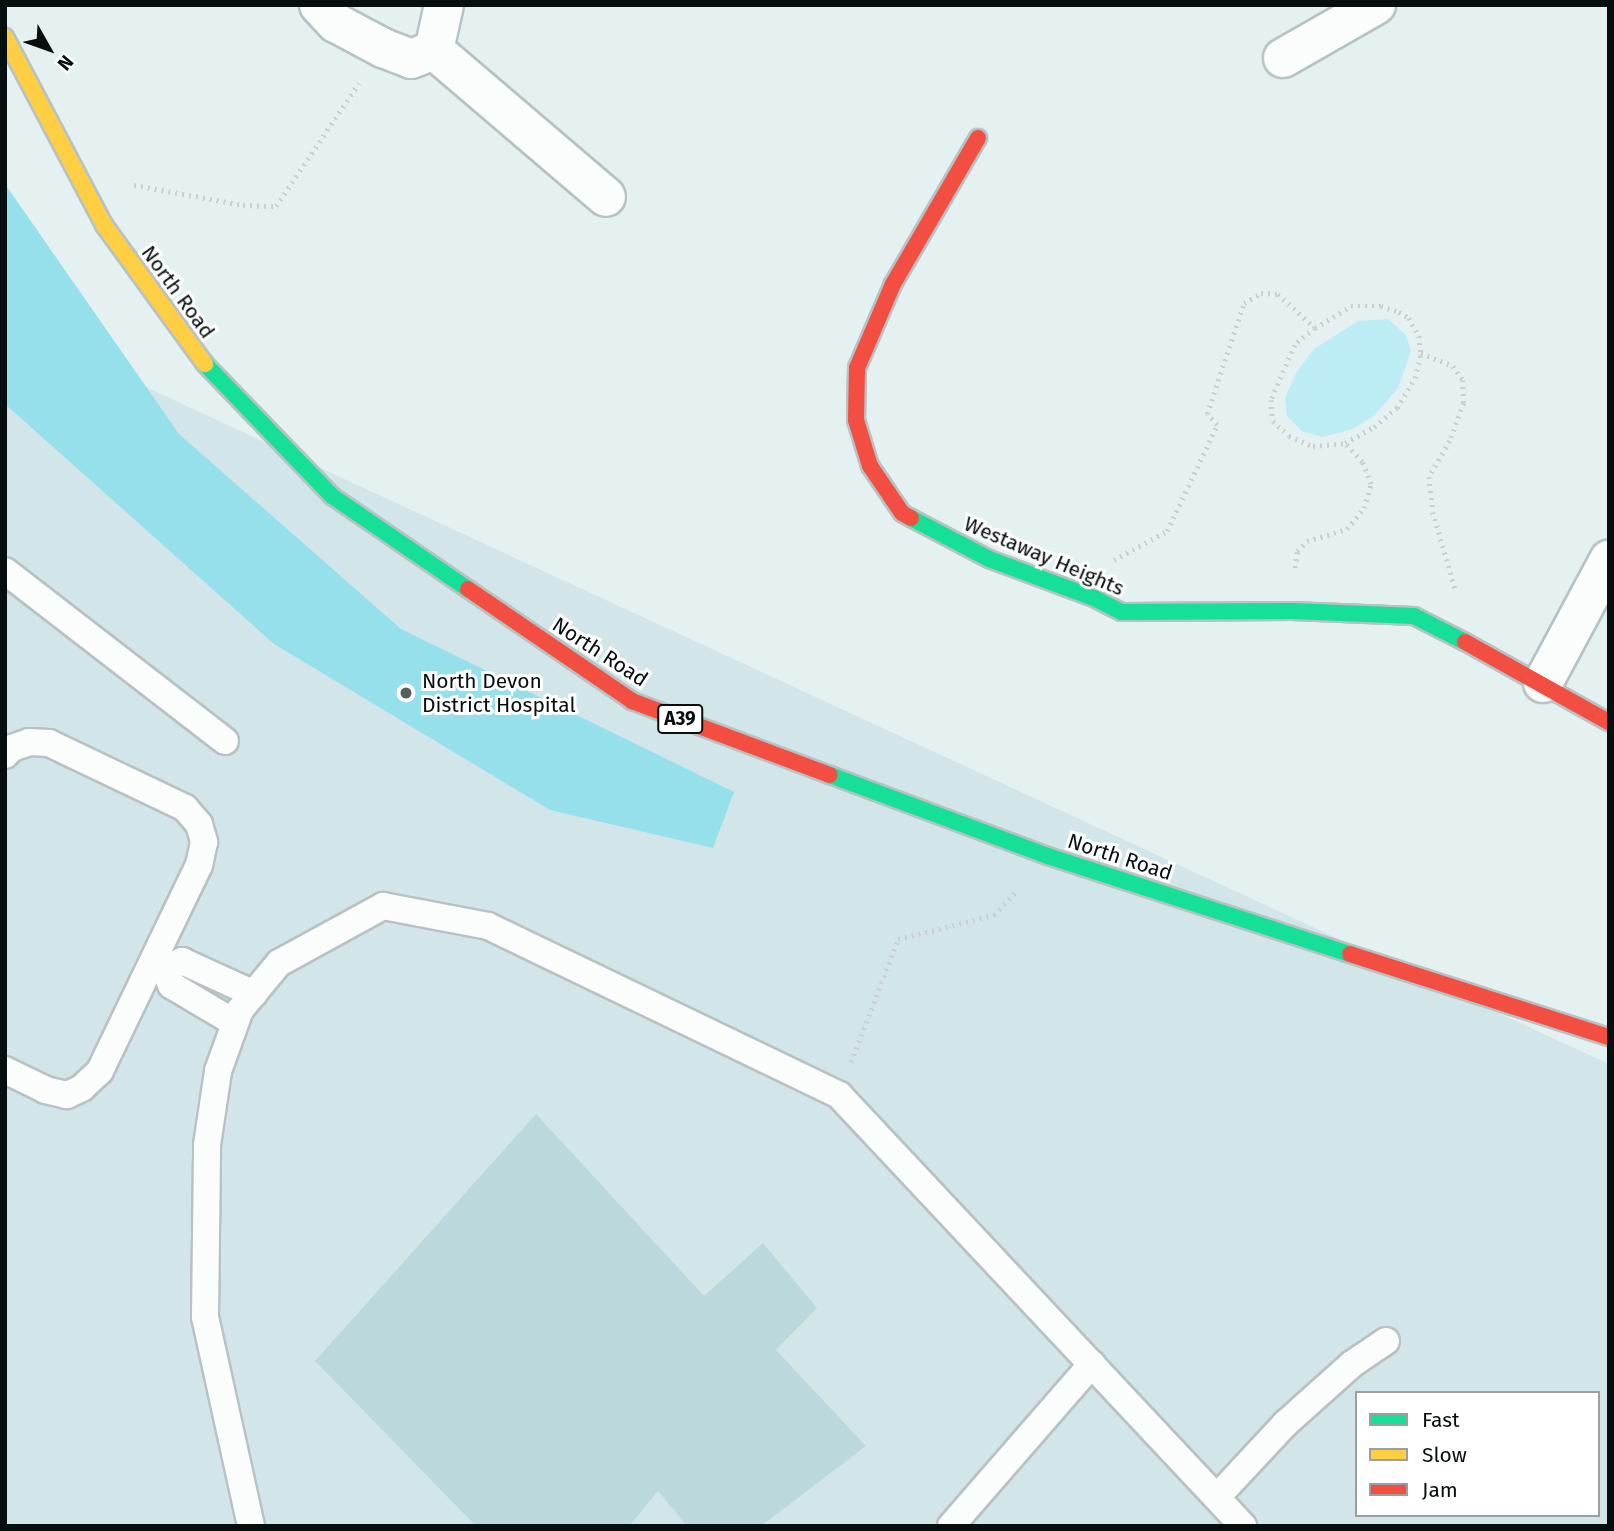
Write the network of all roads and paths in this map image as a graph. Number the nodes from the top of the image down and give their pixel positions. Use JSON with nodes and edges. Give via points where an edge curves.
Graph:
{"nodes":[{"id":1,"x":319,"y":5,"type":"edge"},
{"id":2,"x":444,"y":5,"type":"edge"},
{"id":3,"x":1352,"y":11,"type":"edge"},
{"id":4,"x":5,"y":37,"type":"edge"},
{"id":5,"x":383,"y":48,"type":"junction"},
{"id":6,"x":434,"y":50,"type":"junction"},
{"id":7,"x":1283,"y":58,"type":"dead end"},
{"id":8,"x":978,"y":138,"type":"dead end"},
{"id":9,"x":79,"y":178,"type":"junction"},
{"id":10,"x":606,"y":197,"type":"dead end"},
{"id":11,"x":1315,"y":328,"type":"junction"},
{"id":12,"x":1421,"y":354,"type":"junction"},
{"id":13,"x":1345,"y":443,"type":"junction"},
{"id":14,"x":1609,"y":561,"type":"edge"},
{"id":15,"x":5,"y":571,"type":"edge"},
{"id":16,"x":1094,"y":598,"type":"junction"},
{"id":17,"x":1292,"y":611,"type":"junction"},
{"id":18,"x":1456,"y":639,"type":"junction"},
{"id":19,"x":1543,"y":683,"type":"junction"},
{"id":20,"x":1609,"y":722,"type":"edge"},
{"id":21,"x":225,"y":741,"type":"dead end"},
{"id":22,"x":5,"y":755,"type":"edge"},
{"id":23,"x":1048,"y":856,"type":"junction"},
{"id":24,"x":158,"y":966,"type":"junction"},
{"id":25,"x":254,"y":994,"type":"junction"},
{"id":26,"x":235,"y":1023,"type":"junction"},
{"id":27,"x":1609,"y":1037,"type":"edge"},
{"id":28,"x":5,"y":1070,"type":"edge"},
{"id":29,"x":839,"y":1095,"type":"junction"},
{"id":30,"x":1386,"y":1341,"type":"dead end"},
{"id":31,"x":1092,"y":1364,"type":"junction"},
{"id":32,"x":1217,"y":1497,"type":"junction"},
{"id":33,"x":251,"y":1526,"type":"edge"},
{"id":34,"x":951,"y":1526,"type":"edge"},
{"id":35,"x":1243,"y":1526,"type":"edge"}],
"edges":[{"from":1,"to":5,"type":"street","via":[[336,23]]},
{"from":2,"to":6,"type":"street"},
{"from":3,"to":7,"type":"street"},
{"from":4,"to":9,"type":"main road","name":"North Road","number":"A39"},
{"from":5,"to":6,"type":"street","via":[[411,59]]},
{"from":5,"to":9,"type":"path","via":[[276,206],[243,205]]},
{"from":6,"to":10,"type":"street"},
{"from":8,"to":16,"type":"main road","name":"Westaway Heights","via":[[888,296],[857,368],[856,419],[870,466],[902,513],[989,559]]},
{"from":9,"to":23,"type":"main road","name":"North Road","number":"A39","via":[[104,225],[201,359],[332,496],[632,701]]},
{"from":11,"to":12,"type":"path","via":[[1351,306],[1381,306],[1409,318],[1419,336]]},
{"from":11,"to":13,"type":"path","via":[[1296,345],[1283,371],[1271,400],[1273,421],[1289,436],[1313,446]]},
{"from":11,"to":16,"type":"path","via":[[1278,294],[1261,293],[1244,303],[1207,414],[1217,425],[1167,531],[1114,561]]},
{"from":12,"to":13,"type":"path","via":[[1415,379],[1397,408]]},
{"from":12,"to":18,"type":"path","via":[[1453,366],[1463,380],[1464,403],[1429,478],[1433,512],[1463,616]]},
{"from":13,"to":17,"type":"path","via":[[1362,462],[1371,484],[1364,508],[1347,528],[1307,541],[1297,551]]},
{"from":14,"to":19,"type":"street"},
{"from":15,"to":21,"type":"lane"},
{"from":16,"to":17,"type":"main road","name":"Westaway Heights","via":[[1122,612]]},
{"from":17,"to":18,"type":"main road","name":"Westaway Heights","via":[[1414,616]]},
{"from":18,"to":19,"type":"main road","name":"Westaway Heights"},
{"from":19,"to":20,"type":"main road","name":"Westaway Heights"},
{"from":22,"to":24,"type":"lane","via":[[29,742],[48,743],[185,808],[199,824],[204,842],[199,865]]},
{"from":23,"to":27,"type":"main road","name":"North Road","number":"A39"},
{"from":23,"to":29,"type":"path","via":[[994,915],[898,939]]},
{"from":24,"to":25,"type":"lane","via":[[181,961]]},
{"from":24,"to":26,"type":"lane","via":[[171,985]]},
{"from":24,"to":28,"type":"lane","via":[[100,1071],[82,1088],[67,1095]]},
{"from":25,"to":26,"type":"lane"},
{"from":25,"to":29,"type":"lane","via":[[284,960],[383,906],[488,926]]},
{"from":26,"to":33,"type":"lane","via":[[218,1071],[207,1145],[205,1317]]},
{"from":29,"to":31,"type":"lane"},
{"from":30,"to":32,"type":"lane","via":[[1352,1364],[1285,1423]]},
{"from":31,"to":32,"type":"lane"},
{"from":31,"to":34,"type":"lane"},
{"from":32,"to":35,"type":"lane"}]}
